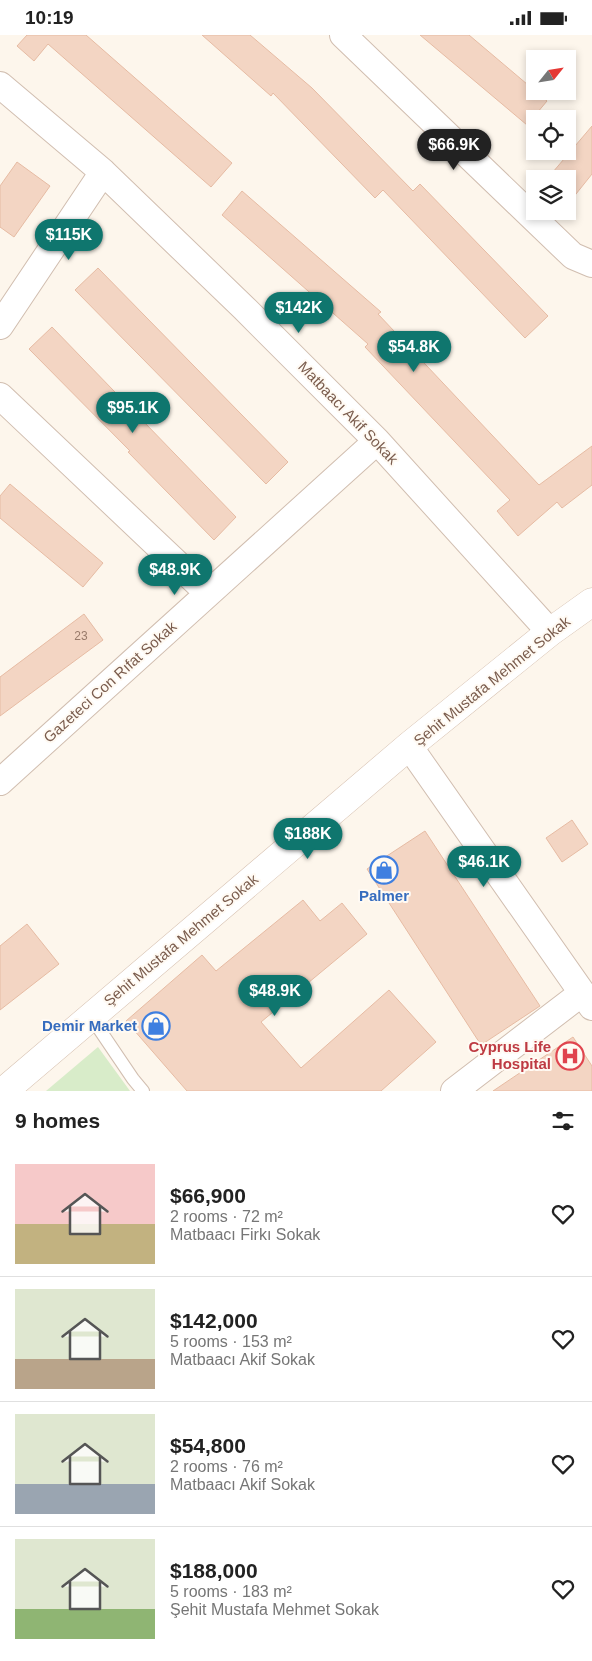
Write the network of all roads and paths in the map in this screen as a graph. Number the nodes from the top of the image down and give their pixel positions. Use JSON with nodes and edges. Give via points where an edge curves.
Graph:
{"nodes":[{"id":1,"x":343,"y":35,"type":"edge"},
{"id":2,"x":0,"y":85,"type":"edge"},
{"id":3,"x":103,"y":173,"type":"junction"},
{"id":4,"x":592,"y":264,"type":"edge"},
{"id":5,"x":0,"y":326,"type":"edge"},
{"id":6,"x":0,"y":396,"type":"edge"},
{"id":7,"x":377,"y":441,"type":"junction"},
{"id":8,"x":208,"y":593,"type":"junction"},
{"id":9,"x":592,"y":602,"type":"edge"},
{"id":10,"x":550,"y":632,"type":"junction"},
{"id":11,"x":410,"y":746,"type":"junction"},
{"id":12,"x":0,"y":782,"type":"edge"},
{"id":13,"x":587,"y":1000,"type":"edge"},
{"id":14,"x":91,"y":1017,"type":"junction"},
{"id":15,"x":4,"y":1091,"type":"edge"},
{"id":16,"x":143,"y":1091,"type":"edge"},
{"id":17,"x":454,"y":1091,"type":"edge"}],
"edges":[{"from":1,"to":4,"type":"street","via":[[572,256]]},
{"from":2,"to":3,"type":"street","name":"Matbaacı Akif Sokak"},
{"from":3,"to":5,"type":"street"},
{"from":3,"to":7,"type":"street","name":"Matbaacı Akif Sokak"},
{"from":6,"to":8,"type":"street"},
{"from":7,"to":8,"type":"street","name":"Gazeteci Con Rıfat Sokak"},
{"from":7,"to":10,"type":"street","name":"Matbaacı Akif Sokak"},
{"from":8,"to":12,"type":"street","name":"Gazeteci Con Rıfat Sokak"},
{"from":9,"to":10,"type":"main road","name":"Şehit Mustafa Mehmet Sokak"},
{"from":10,"to":11,"type":"main road","name":"Şehit Mustafa Mehmet Sokak"},
{"from":11,"to":13,"type":"street"},
{"from":11,"to":14,"type":"main road","name":"Şehit Mustafa Mehmet Sokak"},
{"from":13,"to":17,"type":"street"},
{"from":14,"to":15,"type":"main road","name":"Şehit Mustafa Mehmet Sokak"},
{"from":14,"to":16,"type":"lane"}]}
